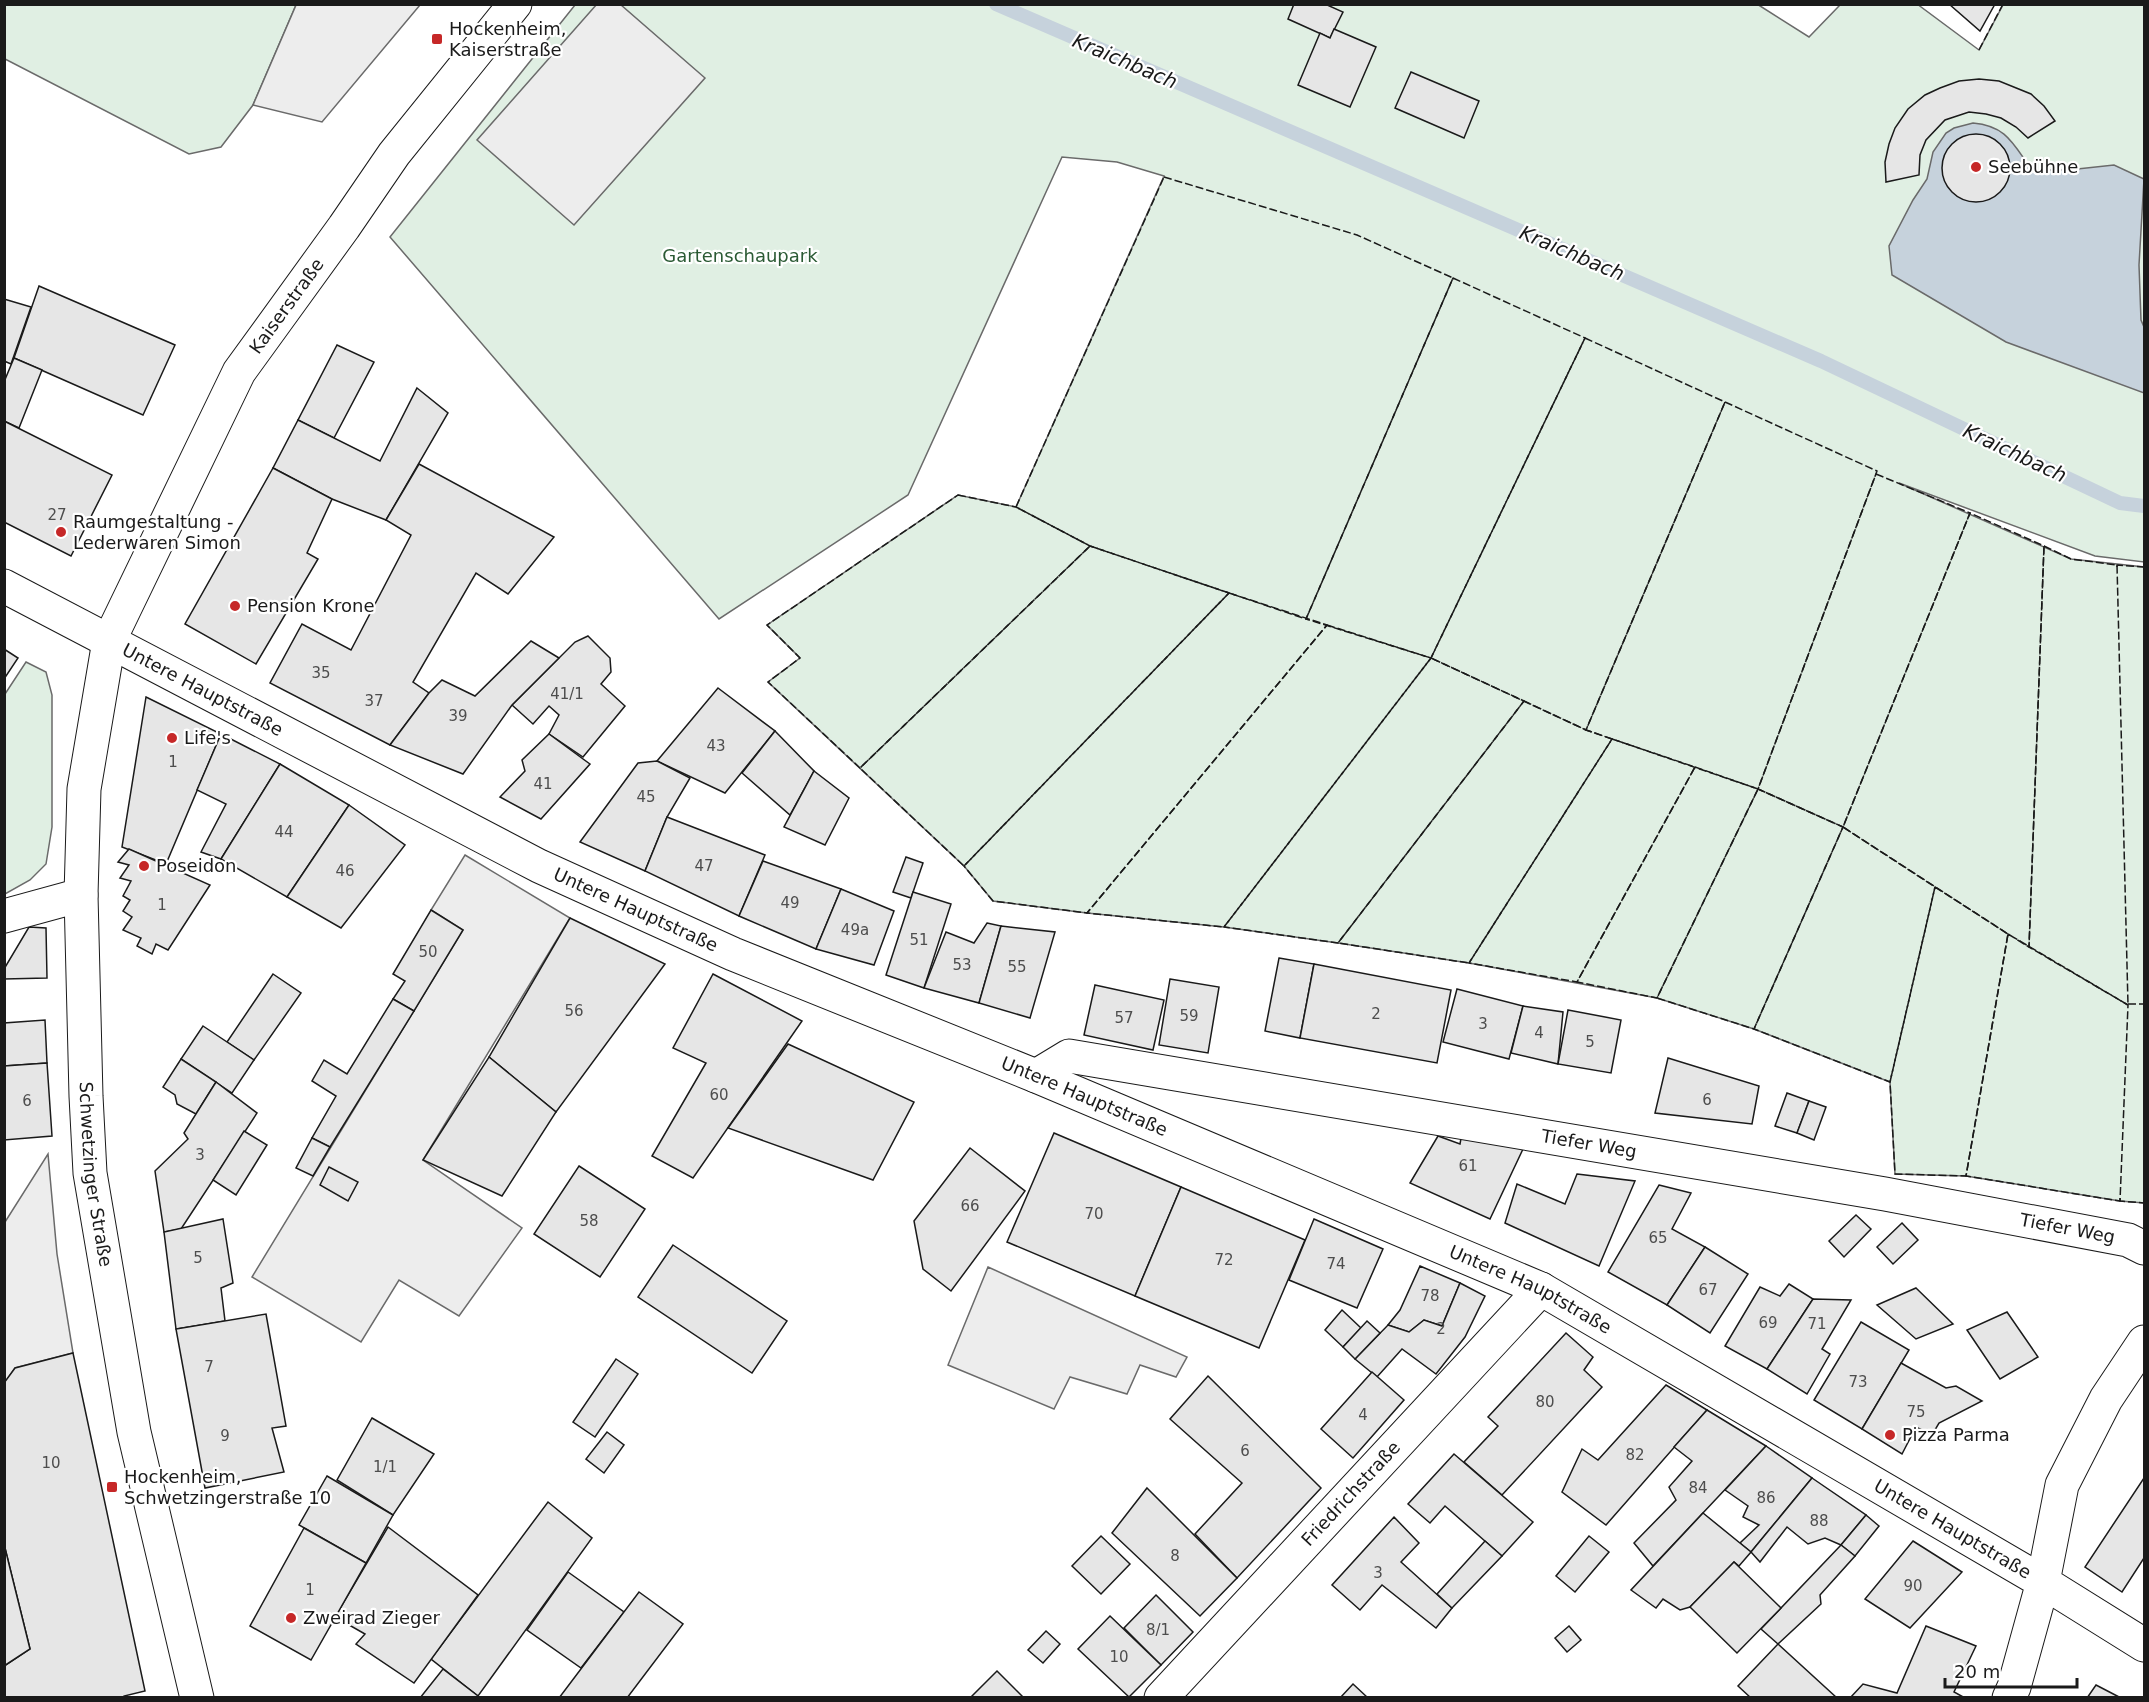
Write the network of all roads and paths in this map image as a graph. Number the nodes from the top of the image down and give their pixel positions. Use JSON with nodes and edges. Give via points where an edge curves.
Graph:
{"nodes":[{"id":1,"x":514,"y":4,"type":"edge"},
{"id":2,"x":4,"y":586,"type":"edge"},
{"id":3,"x":109,"y":641,"type":"junction"},
{"id":4,"x":81,"y":895,"type":"junction"},
{"id":5,"x":4,"y":916,"type":"edge"},
{"id":6,"x":1036,"y":1076,"type":"junction"},
{"id":7,"x":2145,"y":1248,"type":"edge"},
{"id":8,"x":1541,"y":1289,"type":"junction"},
{"id":9,"x":2145,"y":1342,"type":"edge"},
{"id":10,"x":2043,"y":1582,"type":"junction"},
{"id":11,"x":2145,"y":1645,"type":"edge"},
{"id":12,"x":197,"y":1698,"type":"edge"},
{"id":13,"x":1161,"y":1698,"type":"edge"},
{"id":14,"x":2009,"y":1698,"type":"edge"}],
"edges":[{"from":1,"to":3,"type":"main road","name":"Kaiserstraße","via":[[394,154],[240,372]]},
{"from":2,"to":3,"type":"main road","name":"Untere Hauptstraße"},
{"from":3,"to":4,"type":"main road","name":"Schwetzinger Straße","via":[[84,789]]},
{"from":3,"to":6,"type":"main road","name":"Untere Hauptstraße","via":[[539,866],[733,954]]},
{"from":4,"to":5,"type":"main road"},
{"from":4,"to":12,"type":"main road","name":"Schwetzinger Straße","via":[[90,1173],[134,1432]]},
{"from":6,"to":7,"type":"main road","name":"Tiefer Weg","via":[[1069,1056],[1884,1194],[2128,1240]]},
{"from":6,"to":8,"type":"main road","name":"Untere Hauptstraße"},
{"from":8,"to":10,"type":"main road","name":"Untere Hauptstraße"},
{"from":8,"to":13,"type":"main road","name":"Friedrichstraße"},
{"from":9,"to":10,"type":"main road","via":[[2106,1399],[2062,1485]]},
{"from":10,"to":11,"type":"main road","name":"Untere Hauptstraße"},
{"from":10,"to":14,"type":"main road"}]}
